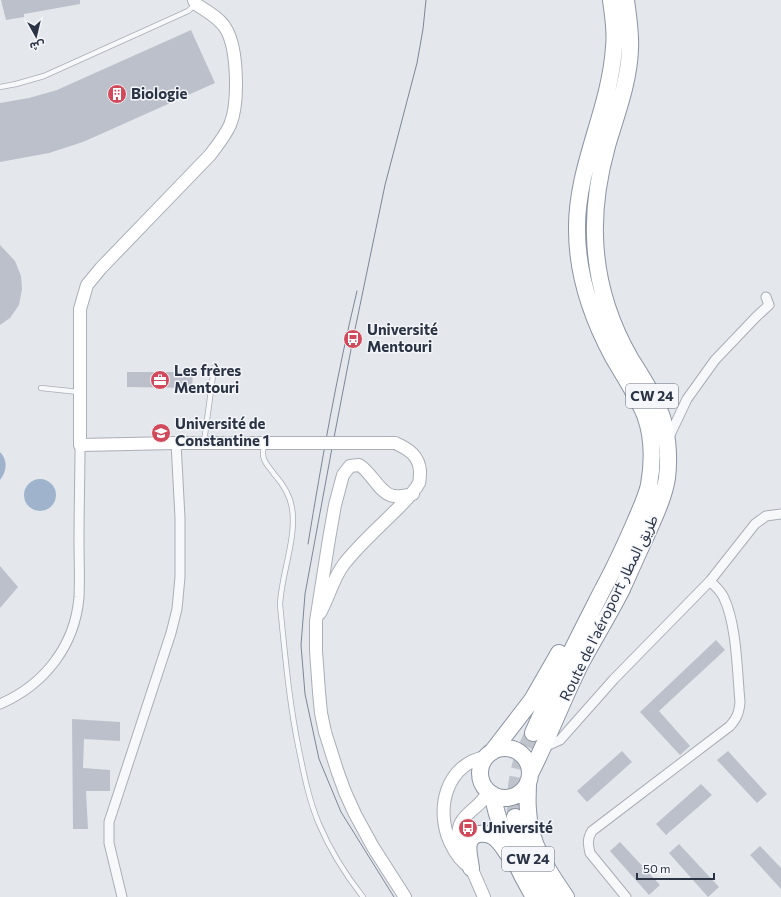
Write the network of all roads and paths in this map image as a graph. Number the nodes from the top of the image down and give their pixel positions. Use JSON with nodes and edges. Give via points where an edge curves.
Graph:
{"nodes":[{"id":1,"x":611,"y":0,"type":"edge"},
{"id":2,"x":626,"y":0,"type":"edge"},
{"id":3,"x":195,"y":2,"type":"edge"},
{"id":4,"x":0,"y":87,"type":"edge"},
{"id":5,"x":766,"y":297,"type":"dead end"},
{"id":6,"x":214,"y":368,"type":"dead end"},
{"id":7,"x":41,"y":388,"type":"dead end"},
{"id":8,"x":81,"y":392,"type":"junction"},
{"id":9,"x":666,"y":442,"type":"junction"},
{"id":10,"x":176,"y":443,"type":"junction"},
{"id":11,"x":204,"y":444,"type":"junction"},
{"id":12,"x":268,"y":444,"type":"junction"},
{"id":13,"x":80,"y":445,"type":"junction"},
{"id":14,"x":412,"y":494,"type":"junction"},
{"id":15,"x":644,"y":502,"type":"junction"},
{"id":16,"x":781,"y":514,"type":"edge"},
{"id":17,"x":710,"y":582,"type":"junction"},
{"id":18,"x":316,"y":621,"type":"junction"},
{"id":19,"x":0,"y":704,"type":"edge"},
{"id":20,"x":533,"y":733,"type":"tunnel mouth"},
{"id":21,"x":544,"y":745,"type":"junction"},
{"id":22,"x":489,"y":755,"type":"junction"},
{"id":23,"x":529,"y":778,"type":"junction"},
{"id":24,"x":490,"y":793,"type":"junction"},
{"id":25,"x":515,"y":817,"type":"tunnel mouth"},
{"id":26,"x":446,"y":830,"type":"junction"},
{"id":27,"x":467,"y":834,"type":"junction"},
{"id":28,"x":471,"y":868,"type":"junction"},
{"id":29,"x":521,"y":875,"type":"junction"},
{"id":30,"x":122,"y":897,"type":"edge"},
{"id":31,"x":363,"y":897,"type":"edge"},
{"id":32,"x":405,"y":897,"type":"edge"},
{"id":33,"x":484,"y":897,"type":"edge"},
{"id":34,"x":534,"y":897,"type":"edge"},
{"id":35,"x":549,"y":897,"type":"edge"},
{"id":36,"x":566,"y":897,"type":"edge"},
{"id":37,"x":626,"y":897,"type":"edge"}],
"edges":[{"from":1,"to":15,"type":"highway","name":"Route de l'aéroport طريق المطار","number":"CW 24","via":[[614,26],[612,66],[604,105],[580,188],[576,240],[586,296],[594,319],[638,399],[645,417],[652,448]]},
{"from":2,"to":9,"type":"highway","name":"Route de l'aéroport طريق المطار","number":"CW 24","via":[[630,27],[629,65],[606,148],[596,202],[595,238],[602,289],[610,317],[655,402],[664,423]]},
{"from":3,"to":4,"type":"lane","via":[[188,11],[44,76]]},
{"from":3,"to":8,"type":"street","via":[[226,28],[230,37],[236,90],[234,115],[210,156],[87,285],[79,322]]},
{"from":5,"to":9,"type":"street","via":[[769,305],[715,360],[687,399]]},
{"from":6,"to":11,"type":"lane"},
{"from":7,"to":8,"type":"lane"},
{"from":8,"to":13,"type":"street"},
{"from":9,"to":21,"type":"highway","name":"Route de l'aéroport طريق المطار","number":"CW 24","via":[[667,480],[653,520]]},
{"from":10,"to":11,"type":"street"},
{"from":10,"to":13,"type":"street"},
{"from":10,"to":30,"type":"street","via":[[180,518],[177,609],[109,822],[109,843]]},
{"from":11,"to":12,"type":"street"},
{"from":12,"to":14,"type":"street","bridge":true,"via":[[395,443],[414,454],[419,465],[419,482]]},
{"from":12,"to":31,"type":"lane","via":[[263,458],[280,480],[292,508],[292,533],[280,605],[288,684],[301,763],[321,829],[343,870]]},
{"from":13,"to":19,"type":"street","via":[[79,597],[74,626],[56,660],[41,679]]},
{"from":14,"to":18,"type":"street","via":[[343,564]]},
{"from":14,"to":18,"type":"street","via":[[388,495],[359,465],[350,466],[345,471],[335,505]]},
{"from":15,"to":20,"type":"highway","name":"Route de l'aéroport طريق المطار","number":"CW 24"},
{"from":15,"to":22,"type":"highway","number":"CW 24","via":[[618,537],[552,667],[529,704]]},
{"from":16,"to":17,"type":"street","via":[[766,516],[755,524]]},
{"from":17,"to":21,"type":"street","via":[[614,679],[560,740]]},
{"from":17,"to":37,"type":"street","via":[[723,597],[732,627],[739,712],[730,726],[592,831],[588,837],[590,852]]},
{"from":18,"to":32,"type":"street","via":[[321,713],[331,754],[355,814]]},
{"from":21,"to":23,"type":"highway","name":"Route de l'aéroport طريق المطار","number":"CW 24"},
{"from":22,"to":23,"type":"highway","via":[[499,749],[514,750],[526,760]]},
{"from":22,"to":24,"type":"highway","via":[[480,771],[483,785]]},
{"from":22,"to":26,"type":"street","via":[[465,765],[447,789],[443,808]]},
{"from":23,"to":24,"type":"highway","via":[[523,790],[517,795],[509,798]]},
{"from":23,"to":36,"type":"highway","name":"Route de l'aéroport طريق المطار","number":"CW 24","via":[[528,811],[534,842],[551,876]]},
{"from":24,"to":27,"type":"street","via":[[465,816]]},
{"from":24,"to":29,"type":"highway","number":"CW 24"},
{"from":25,"to":35,"type":"highway","number":"CW 24","via":[[529,861]]},
{"from":26,"to":27,"type":"lane"},
{"from":26,"to":28,"type":"street","via":[[457,854]]},
{"from":27,"to":28,"type":"highway","via":[[472,838],[468,849]]},
{"from":27,"to":29,"type":"highway","via":[[489,834],[496,838]]},
{"from":28,"to":33,"type":"street"},
{"from":29,"to":34,"type":"highway","number":"CW 24"}]}
